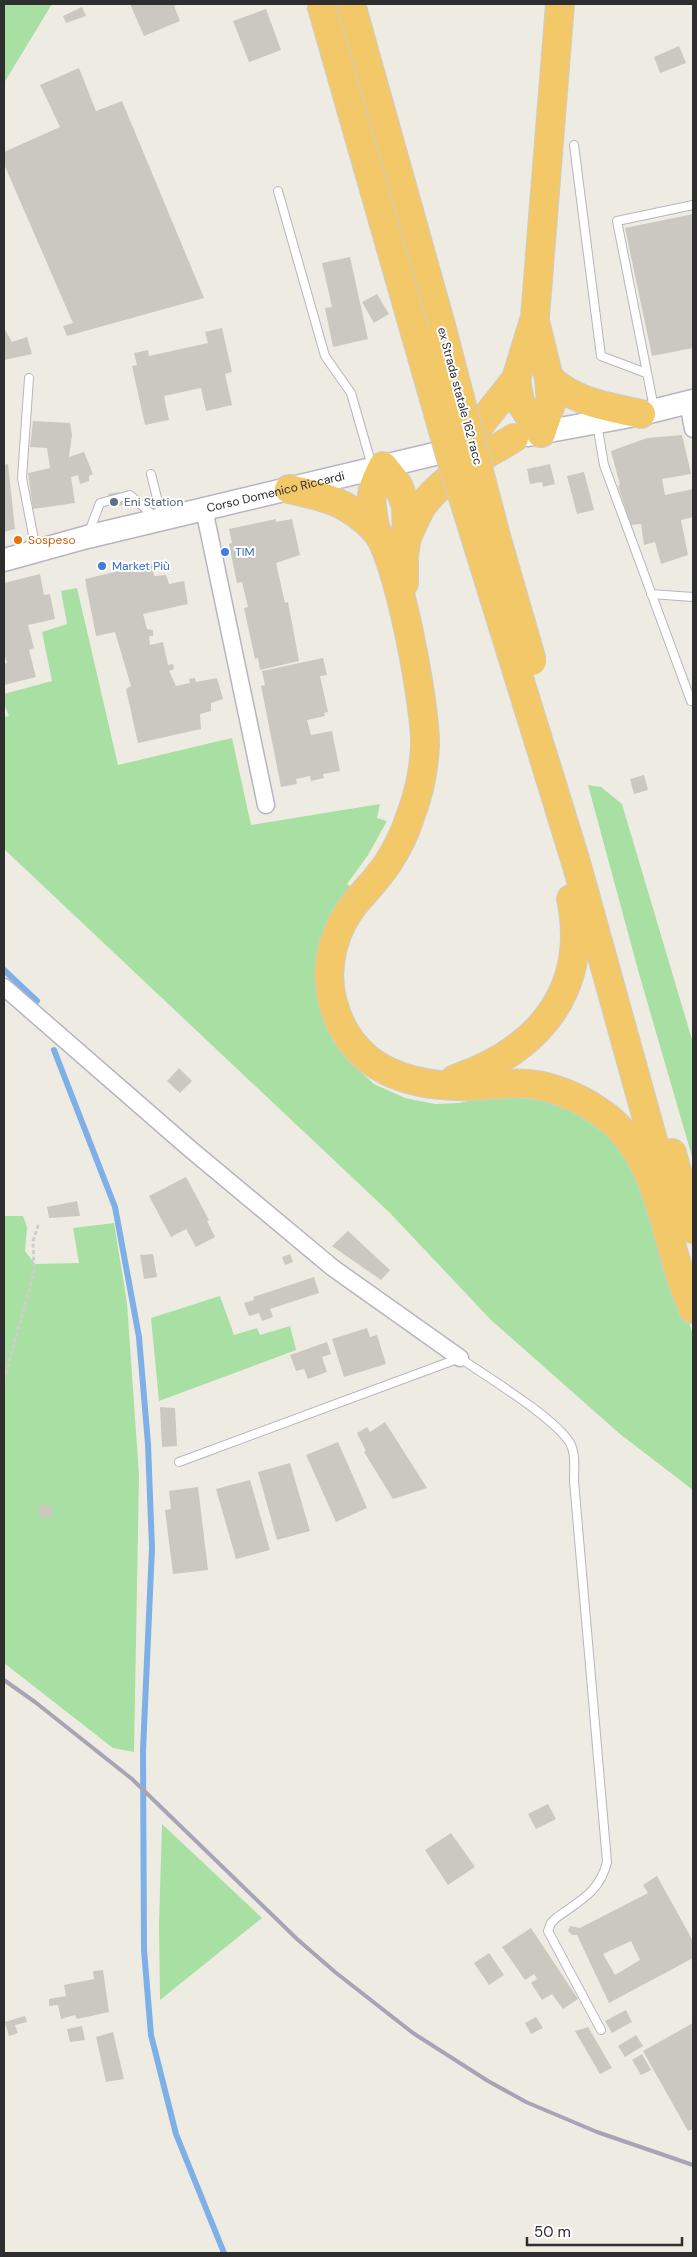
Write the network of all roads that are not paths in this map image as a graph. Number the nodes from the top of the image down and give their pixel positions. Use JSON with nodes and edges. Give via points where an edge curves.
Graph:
{"nodes":[{"id":1,"x":321,"y":4,"type":"edge"},
{"id":2,"x":351,"y":4,"type":"edge"},
{"id":3,"x":368,"y":4,"type":"edge"},
{"id":4,"x":560,"y":4,"type":"edge"},
{"id":5,"x":574,"y":145,"type":"dead end"},
{"id":6,"x":278,"y":191,"type":"dead end"},
{"id":7,"x":693,"y":205,"type":"edge"},
{"id":8,"x":535,"y":317,"type":"junction"},
{"id":9,"x":442,"y":329,"type":"junction"},
{"id":10,"x":646,"y":373,"type":"junction"},
{"id":11,"x":29,"y":378,"type":"dead end"},
{"id":12,"x":550,"y":378,"type":"junction"},
{"id":13,"x":516,"y":379,"type":"junction"},
{"id":14,"x":691,"y":401,"type":"edge"},
{"id":15,"x":647,"y":412,"type":"junction"},
{"id":16,"x":597,"y":422,"type":"junction"},
{"id":17,"x":693,"y":429,"type":"edge"},
{"id":18,"x":542,"y":432,"type":"junction"},
{"id":19,"x":514,"y":438,"type":"junction"},
{"id":20,"x":454,"y":449,"type":"junction"},
{"id":21,"x":378,"y":467,"type":"junction"},
{"id":22,"x":151,"y":474,"type":"dead end"},
{"id":23,"x":289,"y":489,"type":"junction"},
{"id":24,"x":204,"y":509,"type":"junction"},
{"id":25,"x":160,"y":520,"type":"junction"},
{"id":26,"x":376,"y":532,"type":"junction"},
{"id":27,"x":87,"y":537,"type":"junction"},
{"id":28,"x":407,"y":537,"type":"junction"},
{"id":29,"x":36,"y":551,"type":"junction"},
{"id":30,"x":4,"y":560,"type":"edge"},
{"id":31,"x":651,"y":594,"type":"junction"},
{"id":32,"x":693,"y":596,"type":"edge"},
{"id":33,"x":405,"y":612,"type":"junction"},
{"id":34,"x":691,"y":701,"type":"dead end"},
{"id":35,"x":554,"y":787,"type":"junction"},
{"id":36,"x":266,"y":805,"type":"dead end"},
{"id":37,"x":4,"y":987,"type":"edge"},
{"id":38,"x":439,"y":1085,"type":"junction"},
{"id":39,"x":693,"y":1229,"type":"edge"},
{"id":40,"x":693,"y":1284,"type":"edge"},
{"id":41,"x":693,"y":1309,"type":"edge"},
{"id":42,"x":460,"y":1358,"type":"junction"},
{"id":43,"x":179,"y":1462,"type":"dead end"},
{"id":44,"x":601,"y":2030,"type":"dead end"}],
"edges":[{"from":1,"to":35,"type":"highway","name":"ex Strada statale 162 racc","bridge":true,"via":[[452,462]]},
{"from":2,"to":9,"type":"highway","name":"ex Strada statale 162 racc"},
{"from":3,"to":9,"type":"highway","via":[[439,287]]},
{"from":4,"to":8,"type":"highway"},
{"from":5,"to":10,"type":"lane","via":[[601,356]]},
{"from":6,"to":21,"type":"lane","via":[[325,356],[351,393]]},
{"from":7,"to":10,"type":"lane","via":[[617,221]]},
{"from":8,"to":12,"type":"highway"},
{"from":8,"to":13,"type":"highway"},
{"from":9,"to":35,"type":"highway","name":"ex Strada statale 162 racc","bridge":true,"via":[[497,540]]},
{"from":10,"to":15,"type":"lane"},
{"from":11,"to":29,"type":"lane","via":[[22,478]]},
{"from":12,"to":15,"type":"highway","via":[[577,398]]},
{"from":12,"to":18,"type":"highway","via":[[551,404]]},
{"from":13,"to":18,"type":"highway","via":[[520,402]]},
{"from":13,"to":20,"type":"highway","via":[[478,426]]},
{"from":14,"to":15,"type":"main road","name":"Corso Domenico Riccardi"},
{"from":14,"to":17,"type":"street"},
{"from":15,"to":16,"type":"main road","name":"Corso Domenico Riccardi"},
{"from":16,"to":18,"type":"main road","name":"Corso Domenico Riccardi"},
{"from":16,"to":31,"type":"lane","via":[[604,465]]},
{"from":18,"to":19,"type":"main road","name":"Corso Domenico Riccardi"},
{"from":19,"to":20,"type":"main road","name":"Corso Domenico Riccardi"},
{"from":19,"to":28,"type":"highway","via":[[461,470],[438,489],[425,502]]},
{"from":20,"to":21,"type":"main road","name":"Corso Domenico Riccardi"},
{"from":21,"to":23,"type":"main road","name":"Corso Domenico Riccardi"},
{"from":21,"to":26,"type":"highway","via":[[370,501]]},
{"from":21,"to":28,"type":"highway","via":[[398,485],[406,506]]},
{"from":22,"to":25,"type":"lane"},
{"from":23,"to":24,"type":"main road","name":"Corso Domenico Riccardi"},
{"from":23,"to":26,"type":"highway","via":[[332,499]]},
{"from":24,"to":25,"type":"main road","name":"Corso Domenico Riccardi"},
{"from":24,"to":36,"type":"street"},
{"from":25,"to":27,"type":"main road","name":"Corso Domenico Riccardi"},
{"from":25,"to":27,"type":"lane","via":[[130,494],[100,503]]},
{"from":26,"to":33,"type":"highway","via":[[389,558]]},
{"from":27,"to":29,"type":"main road","name":"Corso Domenico Riccardi"},
{"from":28,"to":33,"type":"highway","via":[[404,555]]},
{"from":29,"to":30,"type":"main road","name":"Corso Domenico Riccardi"},
{"from":31,"to":32,"type":"lane"},
{"from":31,"to":34,"type":"lane"},
{"from":33,"to":38,"type":"highway","via":[[424,722],[418,795],[389,862],[339,926],[329,976],[339,1020],[349,1038],[366,1056],[386,1072],[413,1082]]},
{"from":35,"to":38,"type":"highway","via":[[576,918],[575,942],[566,984],[544,1024],[525,1044],[502,1060]]},
{"from":35,"to":39,"type":"highway"},
{"from":35,"to":40,"type":"highway"},
{"from":37,"to":42,"type":"street","via":[[333,1268]]},
{"from":38,"to":41,"type":"highway","via":[[511,1083],[541,1086],[567,1093],[612,1122],[630,1141],[654,1185]]},
{"from":42,"to":43,"type":"lane"},
{"from":42,"to":44,"type":"lane","via":[[552,1425],[570,1443],[573,1452],[607,1862],[597,1887],[550,1923],[548,1931]]}]}
